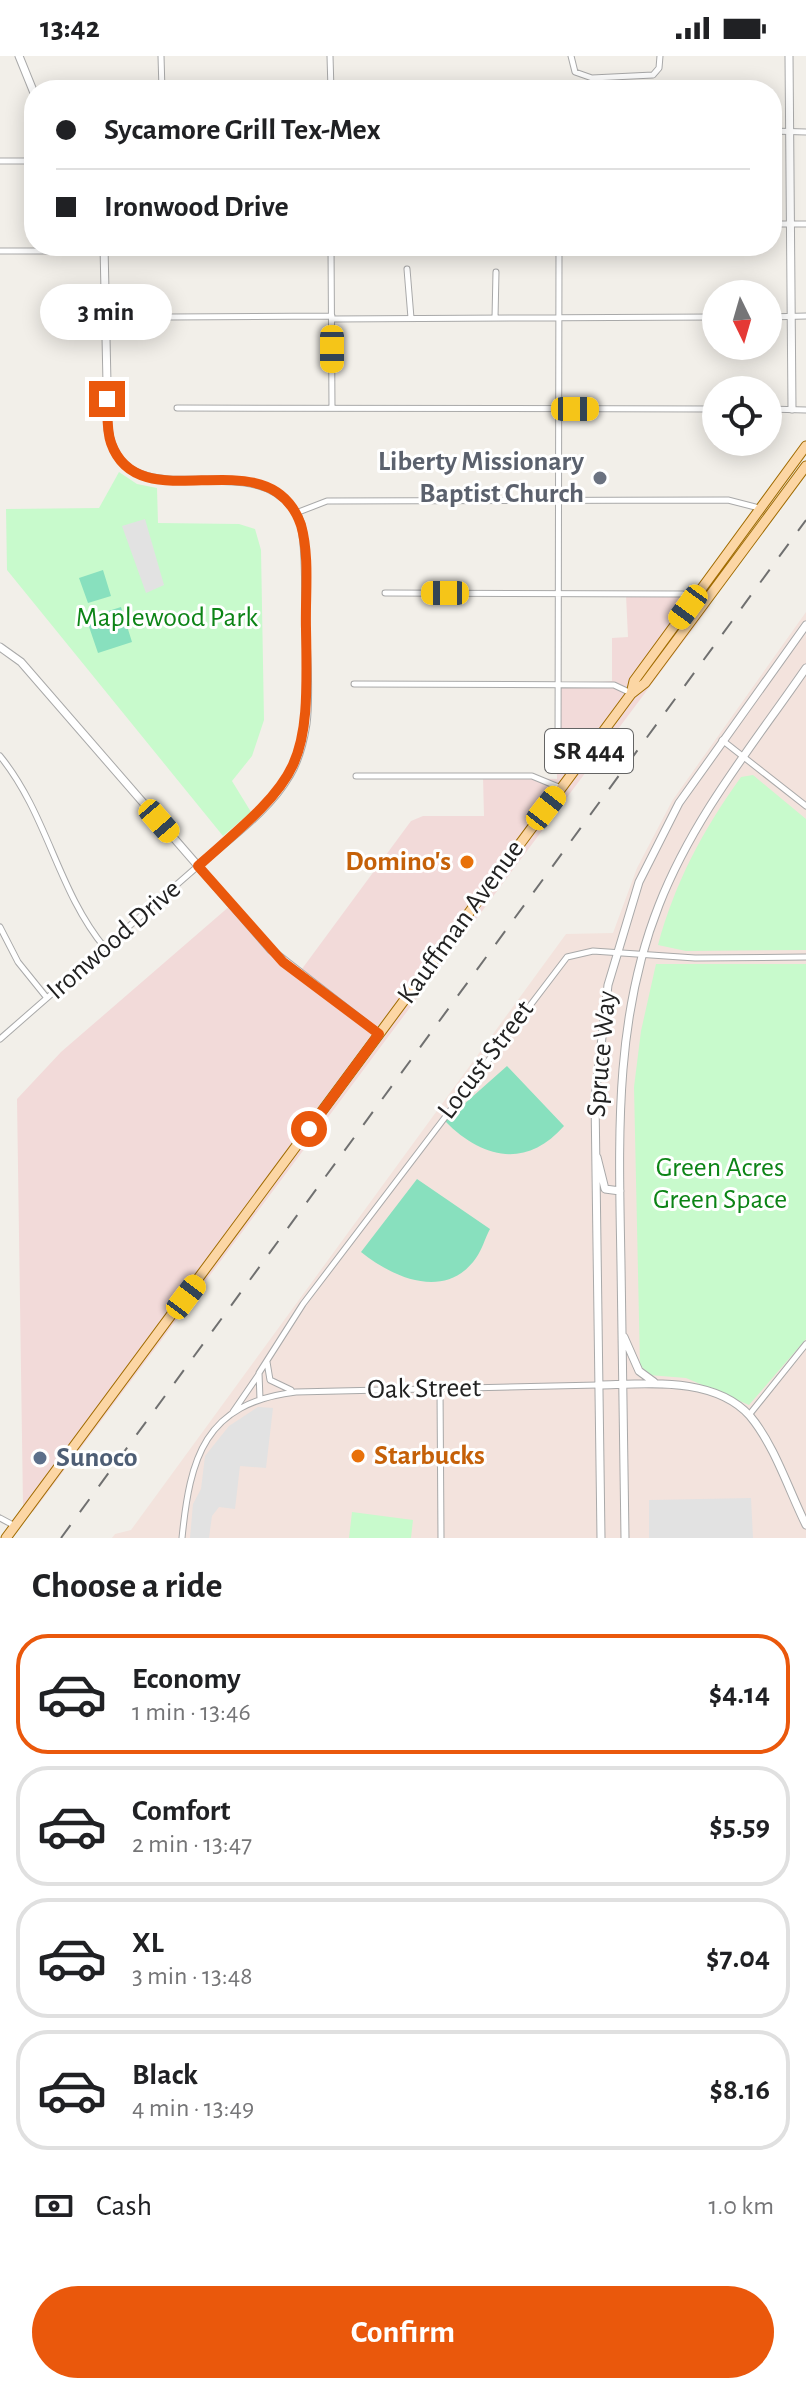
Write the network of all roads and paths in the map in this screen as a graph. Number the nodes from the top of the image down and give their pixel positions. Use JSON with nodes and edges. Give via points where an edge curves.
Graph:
{"nodes":[{"id":1,"x":19,"y":56,"type":"edge"},
{"id":2,"x":161,"y":56,"type":"edge"},
{"id":3,"x":330,"y":56,"type":"edge"},
{"id":4,"x":571,"y":56,"type":"edge"},
{"id":5,"x":660,"y":56,"type":"edge"},
{"id":6,"x":789,"y":56,"type":"edge"},
{"id":7,"x":29,"y":80,"type":"edge"},
{"id":8,"x":162,"y":80,"type":"edge"},
{"id":9,"x":331,"y":80,"type":"edge"},
{"id":10,"x":782,"y":131,"type":"edge"},
{"id":11,"x":789,"y":131,"type":"junction"},
{"id":12,"x":806,"y":132,"type":"edge"},
{"id":13,"x":0,"y":161,"type":"edge"},
{"id":14,"x":24,"y":161,"type":"edge"},
{"id":15,"x":782,"y":224,"type":"edge"},
{"id":16,"x":790,"y":224,"type":"junction"},
{"id":17,"x":806,"y":224,"type":"edge"},
{"id":18,"x":24,"y":250,"type":"edge"},
{"id":19,"x":0,"y":251,"type":"edge"},
{"id":20,"x":104,"y":256,"type":"edge"},
{"id":21,"x":331,"y":256,"type":"edge"},
{"id":22,"x":559,"y":256,"type":"edge"},
{"id":23,"x":407,"y":269,"type":"dead end"},
{"id":24,"x":496,"y":272,"type":"dead end"},
{"id":25,"x":806,"y":316,"type":"edge"},
{"id":26,"x":169,"y":317,"type":"dead end"},
{"id":27,"x":332,"y":317,"type":"junction"},
{"id":28,"x":559,"y":317,"type":"junction"},
{"id":29,"x":702,"y":317,"type":"edge"},
{"id":30,"x":782,"y":317,"type":"edge"},
{"id":31,"x":790,"y":317,"type":"junction"},
{"id":32,"x":411,"y":318,"type":"junction"},
{"id":33,"x":495,"y":318,"type":"junction"},
{"id":34,"x":177,"y":408,"type":"dead end"},
{"id":35,"x":332,"y":408,"type":"junction"},
{"id":36,"x":558,"y":409,"type":"junction"},
{"id":37,"x":702,"y":409,"type":"edge"},
{"id":38,"x":782,"y":409,"type":"edge"},
{"id":39,"x":792,"y":409,"type":"junction"},
{"id":40,"x":806,"y":410,"type":"edge"},
{"id":41,"x":806,"y":446,"type":"edge"},
{"id":42,"x":806,"y":466,"type":"edge"},
{"id":43,"x":558,"y":500,"type":"junction"},
{"id":44,"x":760,"y":509,"type":"junction"},
{"id":45,"x":296,"y":513,"type":"junction"},
{"id":46,"x":770,"y":515,"type":"junction"},
{"id":47,"x":385,"y":593,"type":"dead end"},
{"id":48,"x":558,"y":593,"type":"junction"},
{"id":49,"x":683,"y":594,"type":"dead end"},
{"id":50,"x":806,"y":625,"type":"edge"},
{"id":51,"x":0,"y":647,"type":"edge"},
{"id":52,"x":806,"y":668,"type":"edge"},
{"id":53,"x":354,"y":684,"type":"dead end"},
{"id":54,"x":558,"y":685,"type":"junction"},
{"id":55,"x":631,"y":694,"type":"junction"},
{"id":56,"x":722,"y":740,"type":"junction"},
{"id":57,"x":0,"y":756,"type":"edge"},
{"id":58,"x":742,"y":756,"type":"junction"},
{"id":59,"x":558,"y":760,"type":"dead end"},
{"id":60,"x":356,"y":776,"type":"dead end"},
{"id":61,"x":561,"y":788,"type":"junction"},
{"id":62,"x":806,"y":806,"type":"edge"},
{"id":63,"x":198,"y":866,"type":"junction"},
{"id":64,"x":0,"y":927,"type":"edge"},
{"id":65,"x":105,"y":948,"type":"junction"},
{"id":66,"x":616,"y":951,"type":"junction"},
{"id":67,"x":643,"y":954,"type":"junction"},
{"id":68,"x":806,"y":957,"type":"edge"},
{"id":69,"x":47,"y":998,"type":"junction"},
{"id":70,"x":379,"y":1034,"type":"junction"},
{"id":71,"x":0,"y":1039,"type":"edge"},
{"id":72,"x":595,"y":1151,"type":"junction"},
{"id":73,"x":620,"y":1191,"type":"junction"},
{"id":74,"x":622,"y":1334,"type":"junction"},
{"id":75,"x":806,"y":1344,"type":"edge"},
{"id":76,"x":267,"y":1361,"type":"junction"},
{"id":77,"x":259,"y":1373,"type":"junction"},
{"id":78,"x":623,"y":1384,"type":"junction"},
{"id":79,"x":656,"y":1384,"type":"junction"},
{"id":80,"x":598,"y":1385,"type":"junction"},
{"id":81,"x":440,"y":1388,"type":"junction"},
{"id":82,"x":296,"y":1392,"type":"junction"},
{"id":83,"x":260,"y":1399,"type":"junction"},
{"id":84,"x":749,"y":1415,"type":"junction"},
{"id":85,"x":230,"y":1416,"type":"junction"},
{"id":86,"x":0,"y":1518,"type":"edge"},
{"id":87,"x":806,"y":1525,"type":"edge"},
{"id":88,"x":15,"y":1526,"type":"junction"},
{"id":89,"x":6,"y":1538,"type":"edge"},
{"id":90,"x":182,"y":1538,"type":"edge"},
{"id":91,"x":441,"y":1538,"type":"edge"},
{"id":92,"x":601,"y":1538,"type":"edge"},
{"id":93,"x":625,"y":1538,"type":"edge"}],
"edges":[{"from":1,"to":7,"type":"street"},
{"from":2,"to":8,"type":"street"},
{"from":3,"to":9,"type":"street"},
{"from":4,"to":5,"type":"street","via":[[575,72],[592,78],[647,77],[657,72]]},
{"from":6,"to":11,"type":"street"},
{"from":10,"to":11,"type":"street"},
{"from":11,"to":12,"type":"street"},
{"from":11,"to":16,"type":"street"},
{"from":13,"to":14,"type":"street"},
{"from":15,"to":16,"type":"street"},
{"from":16,"to":17,"type":"street"},
{"from":16,"to":31,"type":"street"},
{"from":18,"to":19,"type":"street"},
{"from":20,"to":45,"type":"street","via":[[108,429],[118,456],[133,471],[154,480],[259,483],[281,495]]},
{"from":21,"to":27,"type":"street"},
{"from":22,"to":28,"type":"street"},
{"from":23,"to":32,"type":"street"},
{"from":24,"to":33,"type":"street"},
{"from":25,"to":31,"type":"street"},
{"from":26,"to":27,"type":"street"},
{"from":27,"to":32,"type":"street"},
{"from":27,"to":35,"type":"street"},
{"from":28,"to":29,"type":"street"},
{"from":28,"to":33,"type":"street"},
{"from":28,"to":36,"type":"street"},
{"from":30,"to":31,"type":"street"},
{"from":31,"to":39,"type":"street"},
{"from":32,"to":33,"type":"street"},
{"from":34,"to":35,"type":"street"},
{"from":35,"to":36,"type":"street"},
{"from":36,"to":37,"type":"street"},
{"from":36,"to":43,"type":"street"},
{"from":38,"to":39,"type":"street"},
{"from":39,"to":40,"type":"street"},
{"from":41,"to":44,"type":"main road","name":"Kauffman Avenue","number":"SR 444"},
{"from":42,"to":46,"type":"main road","name":"Kauffman Avenue","number":"SR 444"},
{"from":43,"to":44,"type":"street","via":[[728,500]]},
{"from":43,"to":45,"type":"street","via":[[327,501]]},
{"from":43,"to":48,"type":"street"},
{"from":44,"to":46,"type":"street"},
{"from":44,"to":55,"type":"main road","name":"Kauffman Avenue","number":"SR 444","via":[[634,681]]},
{"from":45,"to":63,"type":"street","name":"Ironwood Drive","via":[[304,537],[303,741],[276,795]]},
{"from":46,"to":55,"type":"main road","name":"Kauffman Avenue","number":"SR 444","via":[[645,683]]},
{"from":47,"to":48,"type":"street"},
{"from":48,"to":49,"type":"street"},
{"from":48,"to":54,"type":"street"},
{"from":50,"to":56,"type":"street","name":"Spruce Way"},
{"from":51,"to":63,"type":"street","via":[[21,662]]},
{"from":52,"to":58,"type":"street","name":"Spruce Way"},
{"from":53,"to":54,"type":"street"},
{"from":54,"to":55,"type":"street","via":[[614,685]]},
{"from":54,"to":59,"type":"street"},
{"from":55,"to":61,"type":"main road","name":"Kauffman Avenue","number":"SR 444"},
{"from":56,"to":58,"type":"street"},
{"from":56,"to":66,"type":"street","name":"Spruce Way","via":[[652,854]]},
{"from":57,"to":65,"type":"street","via":[[28,794],[76,908]]},
{"from":58,"to":62,"type":"street"},
{"from":58,"to":67,"type":"street","name":"Spruce Way","via":[[680,858]]},
{"from":60,"to":61,"type":"street","via":[[532,776]]},
{"from":61,"to":70,"type":"main road","name":"Kauffman Avenue","number":"SR 444"},
{"from":63,"to":65,"type":"street","name":"Ironwood Drive"},
{"from":63,"to":70,"type":"street","via":[[283,962]]},
{"from":64,"to":69,"type":"street","via":[[18,962]]},
{"from":65,"to":69,"type":"street","name":"Ironwood Drive"},
{"from":66,"to":67,"type":"street","name":"Locust Street"},
{"from":66,"to":72,"type":"street","name":"Spruce Way","via":[[598,1050]]},
{"from":66,"to":76,"type":"street","name":"Locust Street","via":[[581,952],[558,964],[318,1283]]},
{"from":67,"to":68,"type":"street","name":"Locust Street"},
{"from":67,"to":73,"type":"street","name":"Spruce Way","via":[[622,1057]]},
{"from":69,"to":71,"type":"street","name":"Ironwood Drive"},
{"from":70,"to":88,"type":"main road","name":"Kauffman Avenue","number":"SR 444"},
{"from":72,"to":73,"type":"street","via":[[605,1189]]},
{"from":72,"to":80,"type":"street","name":"Spruce Way"},
{"from":73,"to":74,"type":"street","name":"Spruce Way"},
{"from":74,"to":78,"type":"street","name":"Spruce Way"},
{"from":74,"to":79,"type":"street","via":[[639,1371]]},
{"from":75,"to":84,"type":"street"},
{"from":76,"to":77,"type":"street","name":"Locust Street"},
{"from":76,"to":82,"type":"street","via":[[270,1380]]},
{"from":77,"to":83,"type":"street"},
{"from":77,"to":85,"type":"street","name":"Locust Street"},
{"from":78,"to":79,"type":"street","name":"Oak Street"},
{"from":78,"to":80,"type":"street","name":"Oak Street"},
{"from":78,"to":93,"type":"street","name":"Spruce Way"},
{"from":79,"to":84,"type":"street","name":"Oak Street","via":[[713,1393]]},
{"from":80,"to":81,"type":"street","name":"Oak Street"},
{"from":80,"to":92,"type":"street","name":"Spruce Way"},
{"from":81,"to":82,"type":"street","name":"Oak Street"},
{"from":81,"to":91,"type":"street"},
{"from":82,"to":83,"type":"street","name":"Oak Street"},
{"from":83,"to":85,"type":"street","name":"Oak Street"},
{"from":84,"to":87,"type":"street"},
{"from":85,"to":90,"type":"street","via":[[208,1438],[192,1468]]},
{"from":86,"to":88,"type":"street"},
{"from":88,"to":89,"type":"main road","name":"Kauffman Avenue","number":"SR 444"}]}
